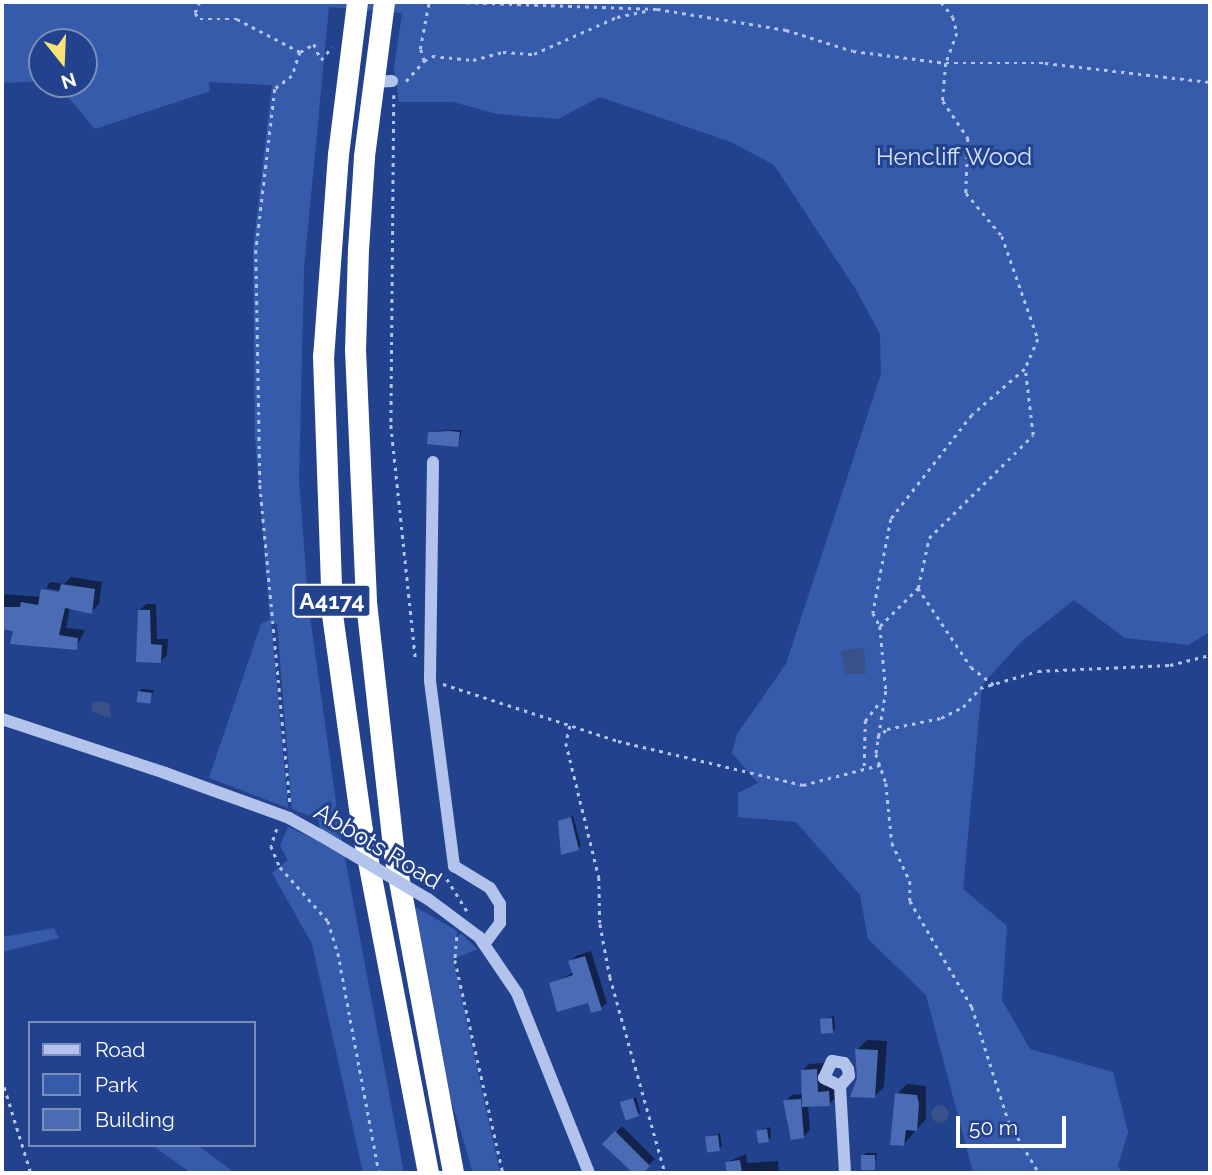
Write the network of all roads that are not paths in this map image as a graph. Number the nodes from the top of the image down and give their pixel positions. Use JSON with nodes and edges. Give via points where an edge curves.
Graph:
{"nodes":[{"id":1,"x":384,"y":2,"type":"edge"},
{"id":2,"x":356,"y":12,"type":"edge"},
{"id":3,"x":433,"y":462,"type":"dead end"},
{"id":4,"x":2,"y":719,"type":"edge"},
{"id":5,"x":484,"y":944,"type":"junction"},
{"id":6,"x":841,"y":1086,"type":"dead end"},
{"id":7,"x":428,"y":1173,"type":"edge"},
{"id":8,"x":453,"y":1173,"type":"edge"},
{"id":9,"x":589,"y":1173,"type":"edge"},
{"id":10,"x":845,"y":1173,"type":"edge"}],
"edges":[{"from":1,"to":8,"type":"highway","number":"A4174","via":[[380,27],[388,84],[358,249],[355,349],[366,602],[394,854]]},
{"from":2,"to":7,"type":"highway","number":"A4174","via":[[338,154],[323,356],[332,614],[362,830]]},
{"from":3,"to":5,"type":"street","via":[[430,681],[454,866],[490,888],[500,904],[500,923]]},
{"from":4,"to":5,"type":"street","name":"Abbots Road","bridge":true,"via":[[286,817],[428,899],[463,922]]},
{"from":5,"to":9,"type":"street","name":"Abbots Road","via":[[517,993],[540,1043]]},
{"from":6,"to":10,"type":"street"}]}
